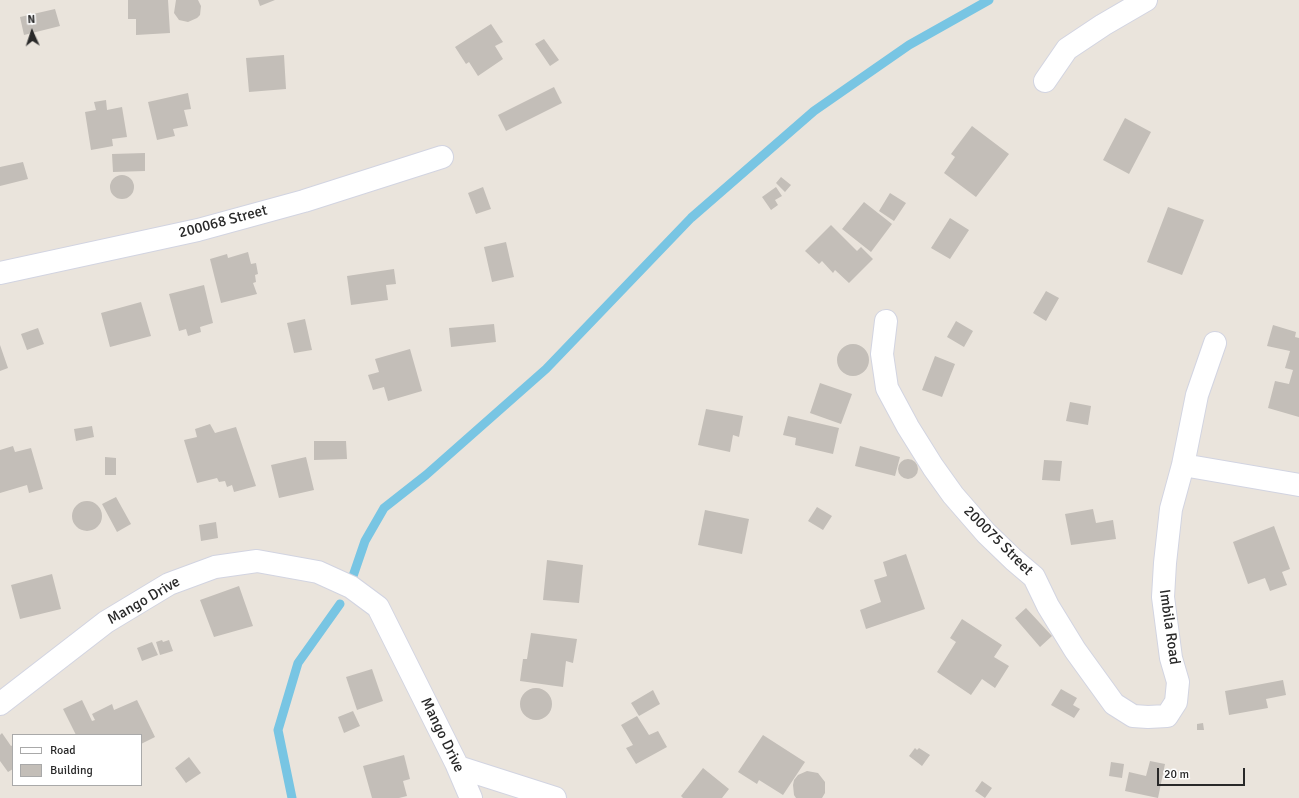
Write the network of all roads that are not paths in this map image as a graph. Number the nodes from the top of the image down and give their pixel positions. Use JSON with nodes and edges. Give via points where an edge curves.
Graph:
{"nodes":[{"id":1,"x":1146,"y":0,"type":"edge"},
{"id":2,"x":1045,"y":81,"type":"dead end"},
{"id":3,"x":442,"y":157,"type":"dead end"},
{"id":4,"x":0,"y":273,"type":"edge"},
{"id":5,"x":886,"y":321,"type":"dead end"},
{"id":6,"x":1215,"y":343,"type":"dead end"},
{"id":7,"x":1183,"y":465,"type":"junction"},
{"id":8,"x":1299,"y":485,"type":"edge"},
{"id":9,"x":0,"y":704,"type":"edge"},
{"id":10,"x":1167,"y":716,"type":"joint"},
{"id":11,"x":458,"y":767,"type":"junction"},
{"id":12,"x":471,"y":798,"type":"edge"},
{"id":13,"x":555,"y":798,"type":"edge"}],
"edges":[{"from":1,"to":2,"type":"street","via":[[1067,49]]},
{"from":3,"to":4,"type":"street","name":"200068 Street","via":[[304,201],[198,230]]},
{"from":5,"to":10,"type":"street","name":"200075 Street","via":[[882,354],[888,388],[933,467],[953,495],[986,532],[1034,577],[1075,650],[1114,704],[1133,716]]},
{"from":6,"to":7,"type":"street","name":"Imbila Road","via":[[1197,395]]},
{"from":7,"to":8,"type":"street"},
{"from":7,"to":10,"type":"street","name":"Imbila Road","via":[[1171,509],[1163,584],[1168,634],[1178,682],[1176,702]]},
{"from":9,"to":11,"type":"street","name":"Mango Drive","via":[[106,622],[169,584],[215,567],[256,561],[318,572],[351,587],[378,607]]},
{"from":11,"to":12,"type":"street","name":"Mango Drive"},
{"from":11,"to":13,"type":"street"}]}
